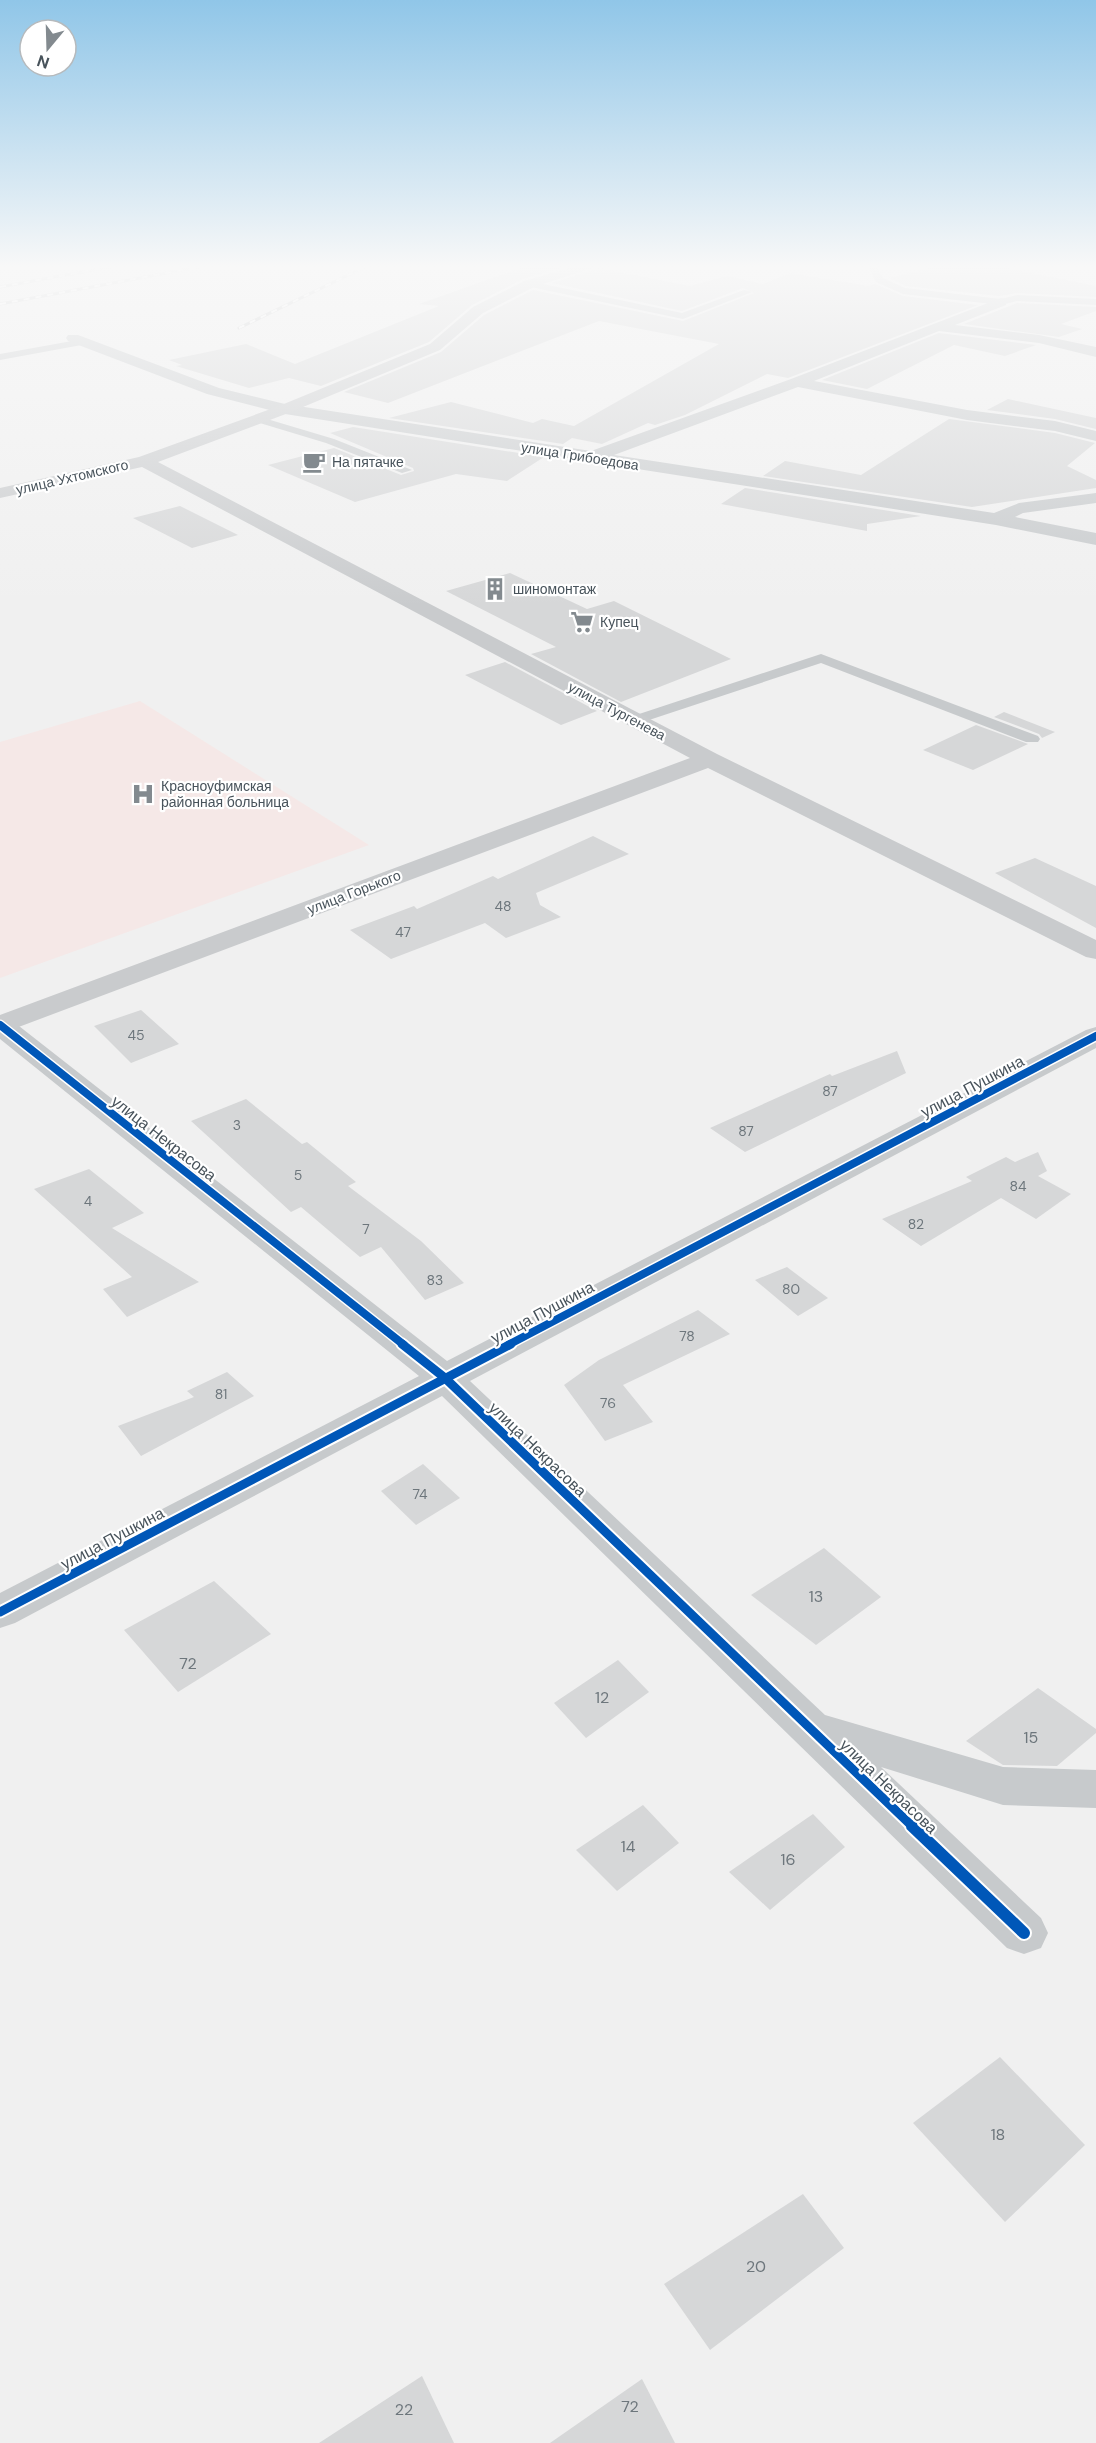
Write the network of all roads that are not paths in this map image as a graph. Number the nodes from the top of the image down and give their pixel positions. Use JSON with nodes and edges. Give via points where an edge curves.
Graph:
{"nodes":[{"id":1,"x":179,"y":378,"type":"edge"},
{"id":2,"x":360,"y":378,"type":"edge"},
{"id":3,"x":807,"y":378,"type":"edge"},
{"id":4,"x":797,"y":382,"type":"junction"},
{"id":5,"x":285,"y":409,"type":"junction"},
{"id":6,"x":257,"y":419,"type":"junction"},
{"id":7,"x":1096,"y":436,"type":"edge"},
{"id":8,"x":330,"y":441,"type":"junction"},
{"id":9,"x":318,"y":444,"type":"dead end"},
{"id":10,"x":589,"y":458,"type":"junction"},
{"id":11,"x":144,"y":461,"type":"junction"},
{"id":12,"x":406,"y":470,"type":"dead end"},
{"id":13,"x":0,"y":493,"type":"edge"},
{"id":14,"x":1096,"y":498,"type":"edge"},
{"id":15,"x":996,"y":519,"type":"junction"},
{"id":16,"x":1096,"y":539,"type":"edge"},
{"id":17,"x":635,"y":720,"type":"junction"},
{"id":18,"x":1032,"y":739,"type":"dead end"},
{"id":19,"x":709,"y":759,"type":"junction"},
{"id":20,"x":1096,"y":951,"type":"edge"},
{"id":21,"x":0,"y":1025,"type":"edge"},
{"id":22,"x":1096,"y":1036,"type":"edge"},
{"id":23,"x":445,"y":1378,"type":"junction"},
{"id":24,"x":0,"y":1612,"type":"edge"},
{"id":25,"x":808,"y":1727,"type":"junction"},
{"id":26,"x":1096,"y":1789,"type":"edge"},
{"id":27,"x":1024,"y":1933,"type":"dead end"}],
"edges":[{"from":1,"to":5,"type":"street","name":"улица Грибоедова"},
{"from":2,"to":5,"type":"street","name":"улица Ухтомского"},
{"from":3,"to":4,"type":"street"},
{"from":4,"to":7,"type":"street"},
{"from":4,"to":10,"type":"street"},
{"from":5,"to":6,"type":"street","name":"улица Ухтомского"},
{"from":5,"to":10,"type":"street","name":"улица Грибоедова"},
{"from":6,"to":8,"type":"lane"},
{"from":6,"to":11,"type":"street","name":"улица Ухтомского"},
{"from":8,"to":9,"type":"lane"},
{"from":8,"to":12,"type":"lane"},
{"from":10,"to":15,"type":"street","name":"улица Грибоедова"},
{"from":11,"to":13,"type":"street","name":"улица Ухтомского"},
{"from":11,"to":17,"type":"street","name":"улица Тургенева"},
{"from":14,"to":15,"type":"street","via":[[1019,508]]},
{"from":15,"to":16,"type":"street","name":"улица Грибоедова"},
{"from":17,"to":18,"type":"lane","via":[[821,658]]},
{"from":17,"to":19,"type":"street","name":"улица Тургенева"},
{"from":19,"to":20,"type":"street","name":"улица Тургенева"},
{"from":19,"to":21,"type":"street","name":"улица Горького"},
{"from":21,"to":23,"type":"street","name":"улица Некрасова"},
{"from":22,"to":23,"type":"street","name":"улица Пушкина"},
{"from":23,"to":24,"type":"street","name":"улица Пушкина"},
{"from":23,"to":25,"type":"street","name":"улица Некрасова"},
{"from":25,"to":26,"type":"street","via":[[1003,1786]]},
{"from":25,"to":27,"type":"street","name":"улица Некрасова"}]}
